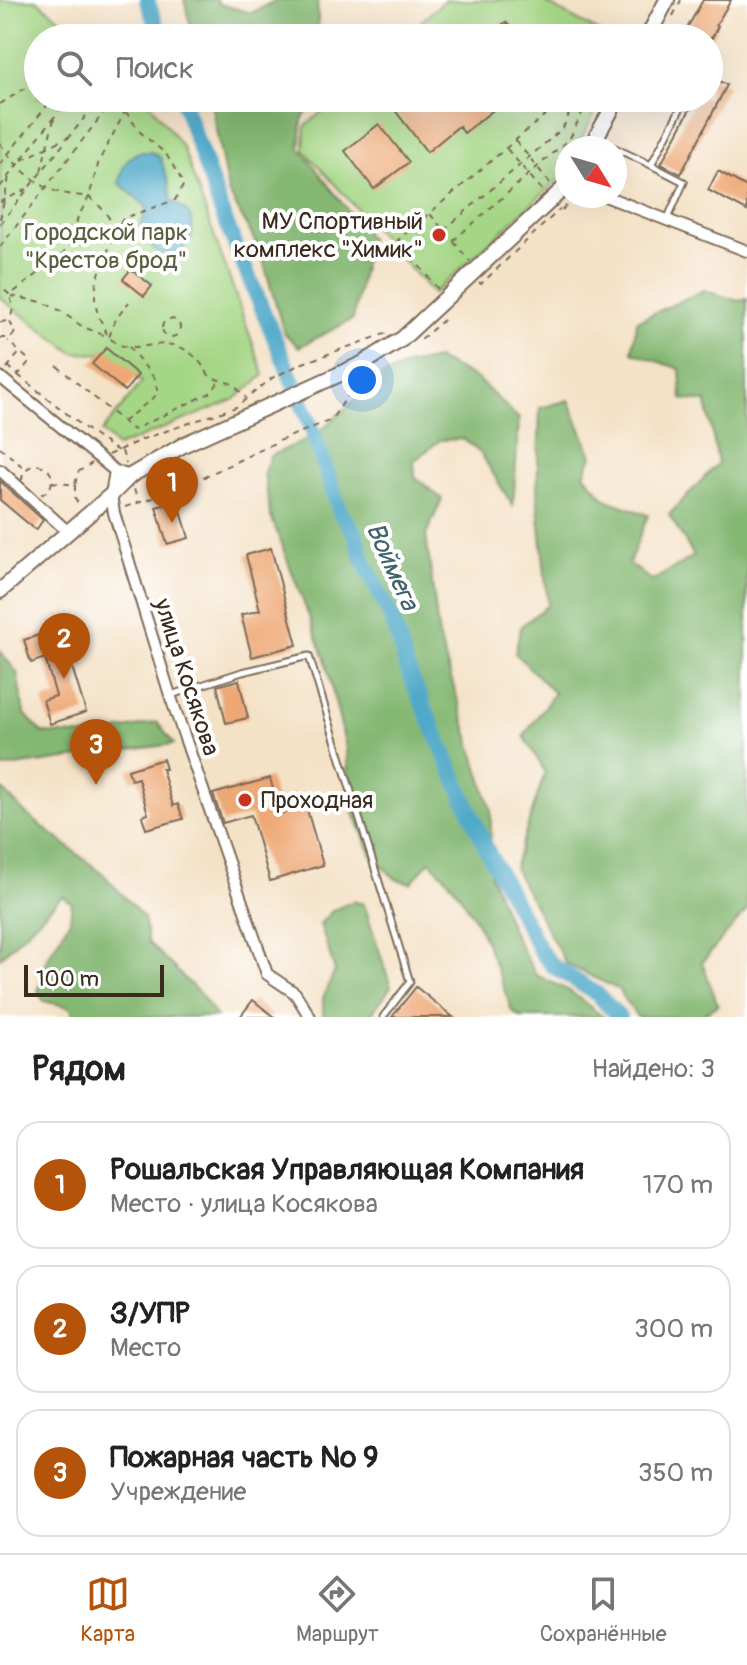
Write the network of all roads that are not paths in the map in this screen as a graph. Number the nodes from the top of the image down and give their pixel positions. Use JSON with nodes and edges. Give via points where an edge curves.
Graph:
{"nodes":[{"id":1,"x":667,"y":0,"type":"edge"},
{"id":2,"x":655,"y":24,"type":"edge"},
{"id":3,"x":610,"y":112,"type":"edge"},
{"id":4,"x":679,"y":112,"type":"edge"},
{"id":5,"x":597,"y":136,"type":"edge"},
{"id":6,"x":627,"y":156,"type":"edge"},
{"id":7,"x":651,"y":165,"type":"junction"},
{"id":8,"x":555,"y":191,"type":"edge"},
{"id":9,"x":627,"y":205,"type":"edge"},
{"id":10,"x":667,"y":221,"type":"junction"},
{"id":11,"x":747,"y":251,"type":"edge"},
{"id":12,"x":2,"y":378,"type":"edge"},
{"id":13,"x":0,"y":470,"type":"edge"},
{"id":14,"x":122,"y":474,"type":"junction"},
{"id":15,"x":111,"y":495,"type":"junction"},
{"id":16,"x":67,"y":531,"type":"junction"},
{"id":17,"x":0,"y":591,"type":"edge"},
{"id":18,"x":170,"y":695,"type":"junction"},
{"id":19,"x":310,"y":1017,"type":"edge"},
{"id":20,"x":383,"y":1017,"type":"edge"}],
"edges":[{"from":1,"to":2,"type":"street"},
{"from":3,"to":5,"type":"street"},
{"from":4,"to":7,"type":"lane"},
{"from":6,"to":7,"type":"lane"},
{"from":7,"to":10,"type":"lane","via":[[684,182]]},
{"from":8,"to":14,"type":"street","via":[[402,339],[362,364]]},
{"from":9,"to":10,"type":"street"},
{"from":10,"to":11,"type":"street"},
{"from":12,"to":14,"type":"street"},
{"from":13,"to":16,"type":"street"},
{"from":14,"to":15,"type":"street"},
{"from":15,"to":16,"type":"street"},
{"from":15,"to":18,"type":"street","name":"улица Косякова"},
{"from":16,"to":17,"type":"street"},
{"from":18,"to":19,"type":"street","name":"улица Косякова","via":[[267,974],[295,993]]},
{"from":18,"to":20,"type":"lane","via":[[309,656],[410,982]]}]}
